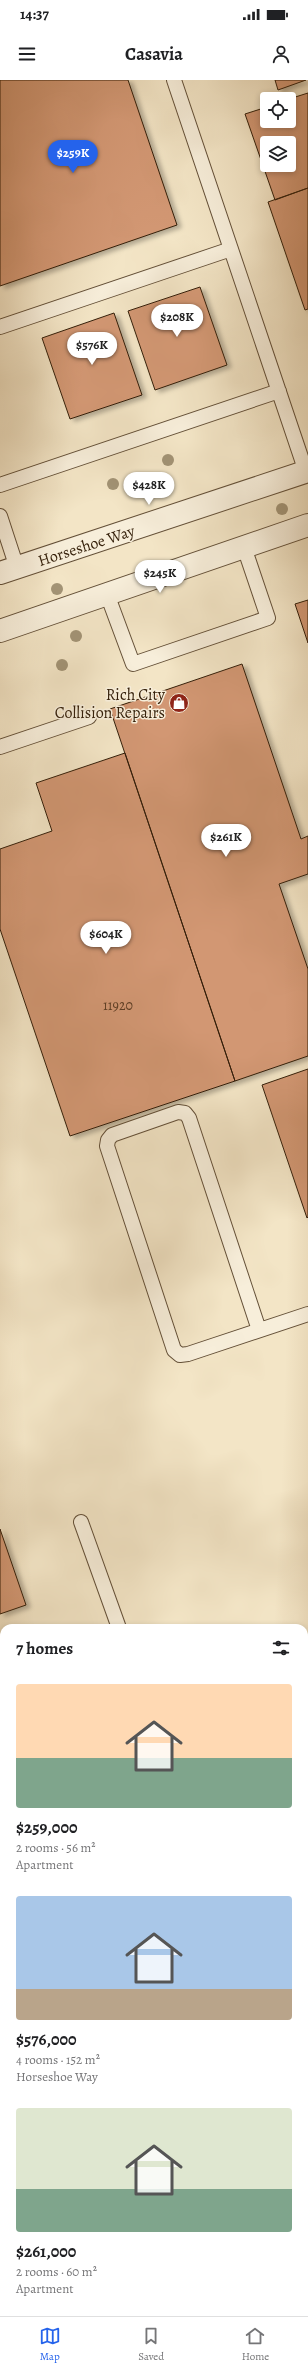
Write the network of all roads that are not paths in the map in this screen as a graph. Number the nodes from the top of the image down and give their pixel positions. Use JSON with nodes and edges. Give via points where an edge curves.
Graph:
{"nodes":[{"id":1,"x":174,"y":80,"type":"edge"},
{"id":2,"x":231,"y":249,"type":"junction"},
{"id":3,"x":0,"y":327,"type":"edge"},
{"id":4,"x":279,"y":391,"type":"junction"},
{"id":5,"x":307,"y":472,"type":"edge"},
{"id":6,"x":0,"y":485,"type":"edge"},
{"id":7,"x":0,"y":516,"type":"edge"},
{"id":8,"x":308,"y":525,"type":"edge"},
{"id":9,"x":244,"y":547,"type":"junction"},
{"id":10,"x":9,"y":570,"type":"edge"},
{"id":11,"x":107,"y":594,"type":"junction"},
{"id":12,"x":0,"y":631,"type":"edge"},
{"id":13,"x":89,"y":717,"type":"dead end"},
{"id":14,"x":0,"y":747,"type":"edge"},
{"id":15,"x":308,"y":1314,"type":"edge"},
{"id":16,"x":259,"y":1330,"type":"junction"},
{"id":17,"x":81,"y":1522,"type":"dead end"},
{"id":18,"x":118,"y":1624,"type":"edge"}],
"edges":[{"from":1,"to":2,"type":"lane"},
{"from":2,"to":3,"type":"lane"},
{"from":2,"to":4,"type":"lane"},
{"from":4,"to":5,"type":"lane"},
{"from":4,"to":6,"type":"lane"},
{"from":5,"to":10,"type":"street","name":"Horseshoe Way"},
{"from":7,"to":10,"type":"lane"},
{"from":8,"to":9,"type":"street"},
{"from":9,"to":11,"type":"street"},
{"from":9,"to":11,"type":"lane","via":[[268,618],[133,664]]},
{"from":11,"to":12,"type":"street"},
{"from":13,"to":14,"type":"lane"},
{"from":15,"to":16,"type":"lane"},
{"from":16,"to":16,"type":"lane","via":[[188,1354],[180,1355],[174,1350],[107,1146],[112,1135],[178,1112],[185,1113],[189,1118]]},
{"from":17,"to":18,"type":"lane"}]}
